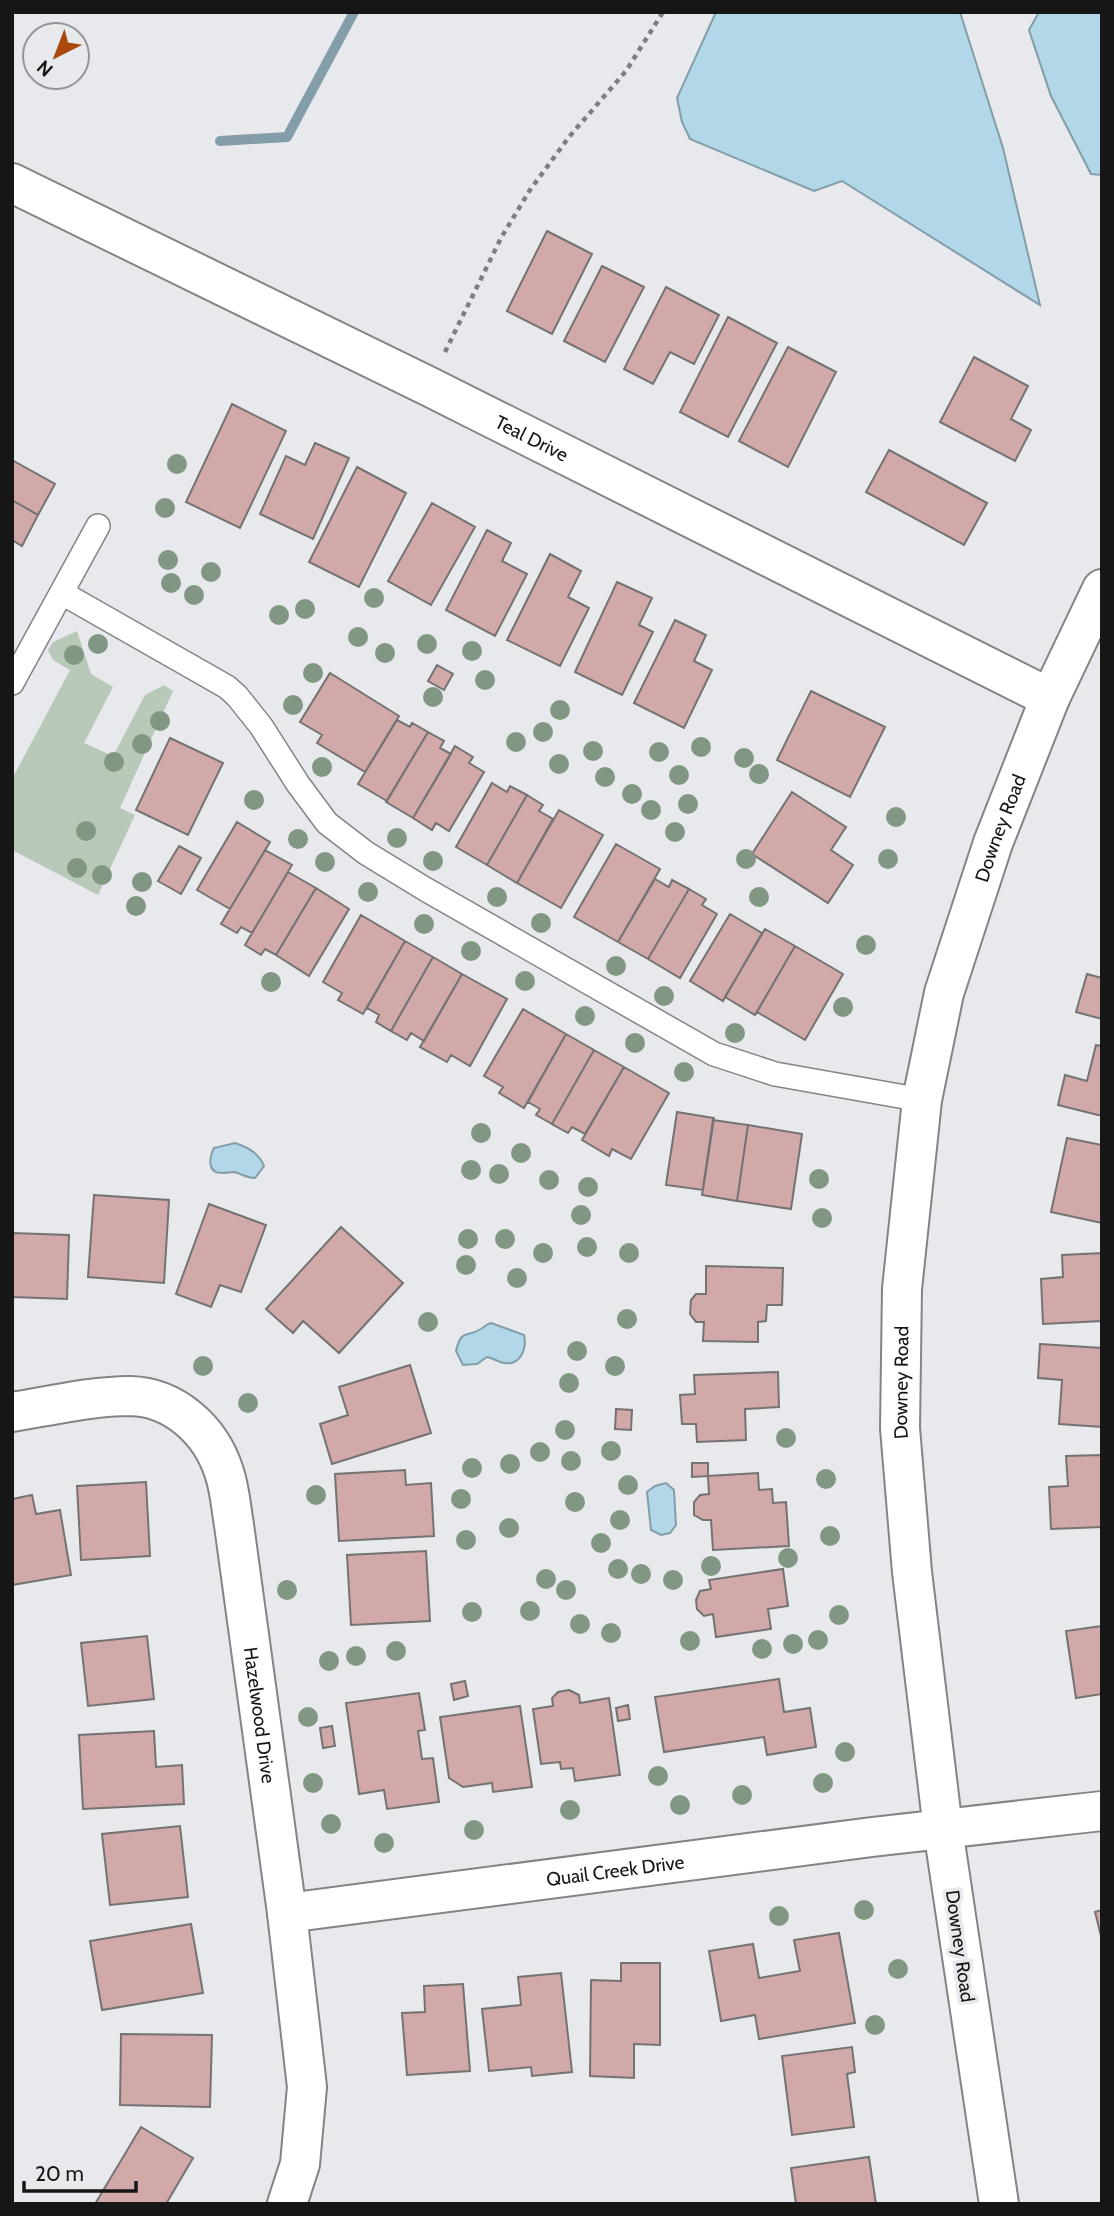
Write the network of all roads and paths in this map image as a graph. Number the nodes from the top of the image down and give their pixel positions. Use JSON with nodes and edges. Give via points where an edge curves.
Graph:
{"nodes":[{"id":1,"x":663,"y":12,"type":"edge"},
{"id":2,"x":12,"y":183,"type":"edge"},
{"id":3,"x":428,"y":386,"type":"junction"},
{"id":4,"x":98,"y":526,"type":"dead end"},
{"id":5,"x":1102,"y":589,"type":"edge"},
{"id":6,"x":62,"y":593,"type":"junction"},
{"id":7,"x":12,"y":683,"type":"edge"},
{"id":8,"x":1050,"y":698,"type":"junction"},
{"id":9,"x":922,"y":1100,"type":"junction"},
{"id":10,"x":12,"y":1412,"type":"edge"},
{"id":11,"x":1102,"y":1811,"type":"edge"},
{"id":12,"x":943,"y":1829,"type":"junction"},
{"id":13,"x":287,"y":1913,"type":"junction"},
{"id":14,"x":287,"y":2204,"type":"edge"},
{"id":15,"x":999,"y":2204,"type":"edge"}],
"edges":[{"from":1,"to":3,"type":"path","via":[[626,71],[530,190],[501,238]]},
{"from":2,"to":3,"type":"street","name":"Teal Drive"},
{"from":3,"to":8,"type":"street","name":"Teal Drive"},
{"from":4,"to":6,"type":"lane"},
{"from":5,"to":8,"type":"street","name":"Downey Road"},
{"from":6,"to":7,"type":"lane"},
{"from":6,"to":9,"type":"lane","via":[[227,687],[261,726],[327,823],[425,889],[714,1054],[775,1074]]},
{"from":8,"to":9,"type":"street","name":"Downey Road","via":[[968,917],[944,993]]},
{"from":9,"to":12,"type":"street","name":"Downey Road","via":[[902,1289],[900,1428]]},
{"from":10,"to":13,"type":"street","name":"Hazelwood Drive","via":[[131,1396],[162,1402],[191,1419],[212,1444],[225,1473],[234,1525]]},
{"from":11,"to":12,"type":"street","name":"Quail Creek Drive"},
{"from":12,"to":13,"type":"street","name":"Quail Creek Drive"},
{"from":12,"to":15,"type":"street","name":"Downey Road"},
{"from":13,"to":14,"type":"street","name":"Hazelwood Drive","via":[[307,2087],[300,2164]]}]}
